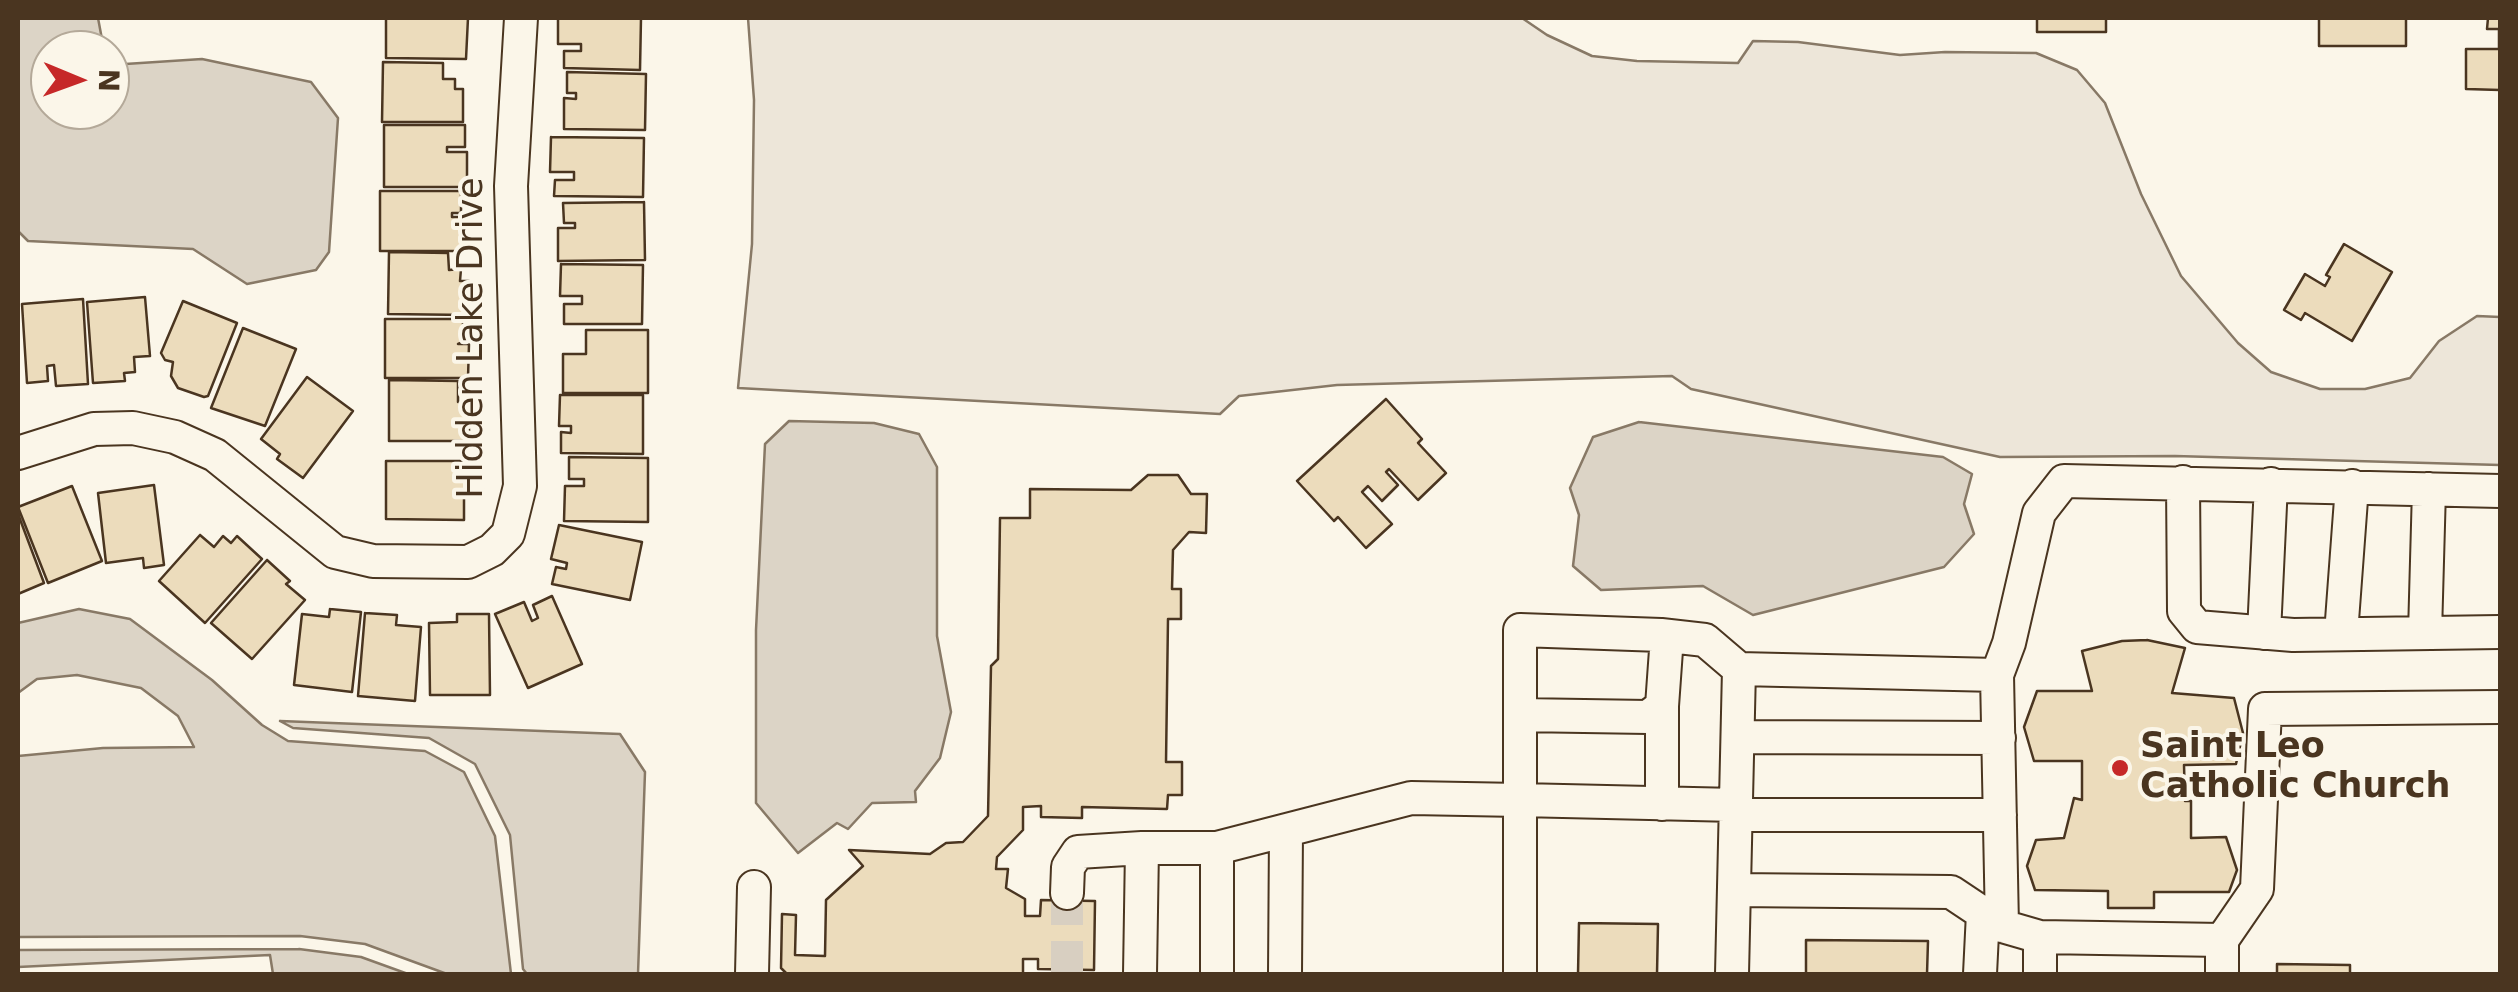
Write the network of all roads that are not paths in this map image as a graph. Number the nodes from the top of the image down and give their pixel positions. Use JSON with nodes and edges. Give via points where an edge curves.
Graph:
{"nodes":[{"id":1,"x":520,"y":18,"type":"edge"},
{"id":2,"x":18,"y":453,"type":"edge"},
{"id":3,"x":2183,"y":482,"type":"junction"},
{"id":4,"x":2270,"y":484,"type":"junction"},
{"id":5,"x":2352,"y":486,"type":"junction"},
{"id":6,"x":2429,"y":488,"type":"junction"},
{"id":7,"x":2500,"y":490,"type":"edge"},
{"id":8,"x":2500,"y":632,"type":"edge"},
{"id":9,"x":2425,"y":633,"type":"junction"},
{"id":10,"x":2278,"y":634,"type":"junction"},
{"id":11,"x":2342,"y":634,"type":"junction"},
{"id":12,"x":1667,"y":636,"type":"junction"},
{"id":13,"x":1739,"y":669,"type":"junction"},
{"id":14,"x":1997,"y":675,"type":"junction"},
{"id":15,"x":1662,"y":706,"type":"junction"},
{"id":16,"x":2500,"y":707,"type":"edge"},
{"id":17,"x":1520,"y":714,"type":"junction"},
{"id":18,"x":1738,"y":736,"type":"junction"},
{"id":19,"x":1999,"y":738,"type":"junction"},
{"id":20,"x":1520,"y":800,"type":"junction"},
{"id":21,"x":1662,"y":804,"type":"junction"},
{"id":22,"x":1736,"y":810,"type":"junction"},
{"id":23,"x":2000,"y":815,"type":"junction"},
{"id":24,"x":1286,"y":831,"type":"junction"},
{"id":25,"x":1142,"y":848,"type":"junction"},
{"id":26,"x":1217,"y":848,"type":"junction"},
{"id":27,"x":754,"y":887,"type":"dead end"},
{"id":28,"x":1734,"y":890,"type":"junction"},
{"id":29,"x":1067,"y":893,"type":"tunnel mouth"},
{"id":30,"x":1992,"y":919,"type":"junction"},
{"id":31,"x":2040,"y":937,"type":"junction"},
{"id":32,"x":2222,"y":940,"type":"junction"},
{"id":33,"x":752,"y":974,"type":"edge"},
{"id":34,"x":1140,"y":974,"type":"edge"},
{"id":35,"x":1217,"y":974,"type":"edge"},
{"id":36,"x":1285,"y":974,"type":"edge"},
{"id":37,"x":1520,"y":974,"type":"edge"},
{"id":38,"x":1732,"y":974,"type":"edge"},
{"id":39,"x":1980,"y":974,"type":"edge"},
{"id":40,"x":2040,"y":974,"type":"edge"},
{"id":41,"x":2222,"y":974,"type":"edge"}],
"edges":[{"from":1,"to":2,"type":"street","name":"Hidden Lake Drive","via":[[512,186],[520,486],[508,534],[492,550],[468,562],[373,561],[335,552],[215,455],[133,428],[94,429]]},
{"from":3,"to":4,"type":"street"},
{"from":3,"to":10,"type":"street","via":[[2184,611],[2196,628]]},
{"from":3,"to":14,"type":"street","via":[[2064,481],[2040,513]]},
{"from":4,"to":5,"type":"street"},
{"from":4,"to":10,"type":"street"},
{"from":5,"to":6,"type":"street"},
{"from":5,"to":11,"type":"street"},
{"from":6,"to":7,"type":"street"},
{"from":6,"to":9,"type":"street"},
{"from":8,"to":9,"type":"street"},
{"from":9,"to":11,"type":"street"},
{"from":10,"to":11,"type":"street"},
{"from":12,"to":13,"type":"street","via":[[1704,640]]},
{"from":12,"to":15,"type":"street"},
{"from":12,"to":17,"type":"street","via":[[1520,630]]},
{"from":13,"to":14,"type":"street"},
{"from":13,"to":18,"type":"street"},
{"from":14,"to":19,"type":"street"},
{"from":15,"to":17,"type":"street","via":[[1648,717]]},
{"from":15,"to":21,"type":"street"},
{"from":16,"to":32,"type":"street","via":[[2265,709],[2257,888]]},
{"from":17,"to":20,"type":"street"},
{"from":18,"to":19,"type":"street"},
{"from":18,"to":22,"type":"street"},
{"from":19,"to":23,"type":"street"},
{"from":20,"to":21,"type":"street"},
{"from":20,"to":24,"type":"street","via":[[1411,798]]},
{"from":20,"to":37,"type":"street"},
{"from":21,"to":22,"type":"street"},
{"from":22,"to":23,"type":"street"},
{"from":22,"to":28,"type":"street"},
{"from":23,"to":30,"type":"street"},
{"from":24,"to":26,"type":"street"},
{"from":24,"to":36,"type":"street"},
{"from":25,"to":26,"type":"street"},
{"from":25,"to":29,"type":"street","via":[[1078,852],[1068,868]]},
{"from":25,"to":34,"type":"street"},
{"from":26,"to":35,"type":"street"},
{"from":27,"to":33,"type":"street"},
{"from":28,"to":30,"type":"street","via":[[1951,892]]},
{"from":28,"to":38,"type":"street"},
{"from":30,"to":31,"type":"street"},
{"from":30,"to":39,"type":"street"},
{"from":31,"to":32,"type":"street"},
{"from":31,"to":40,"type":"street"},
{"from":32,"to":41,"type":"street"}]}
